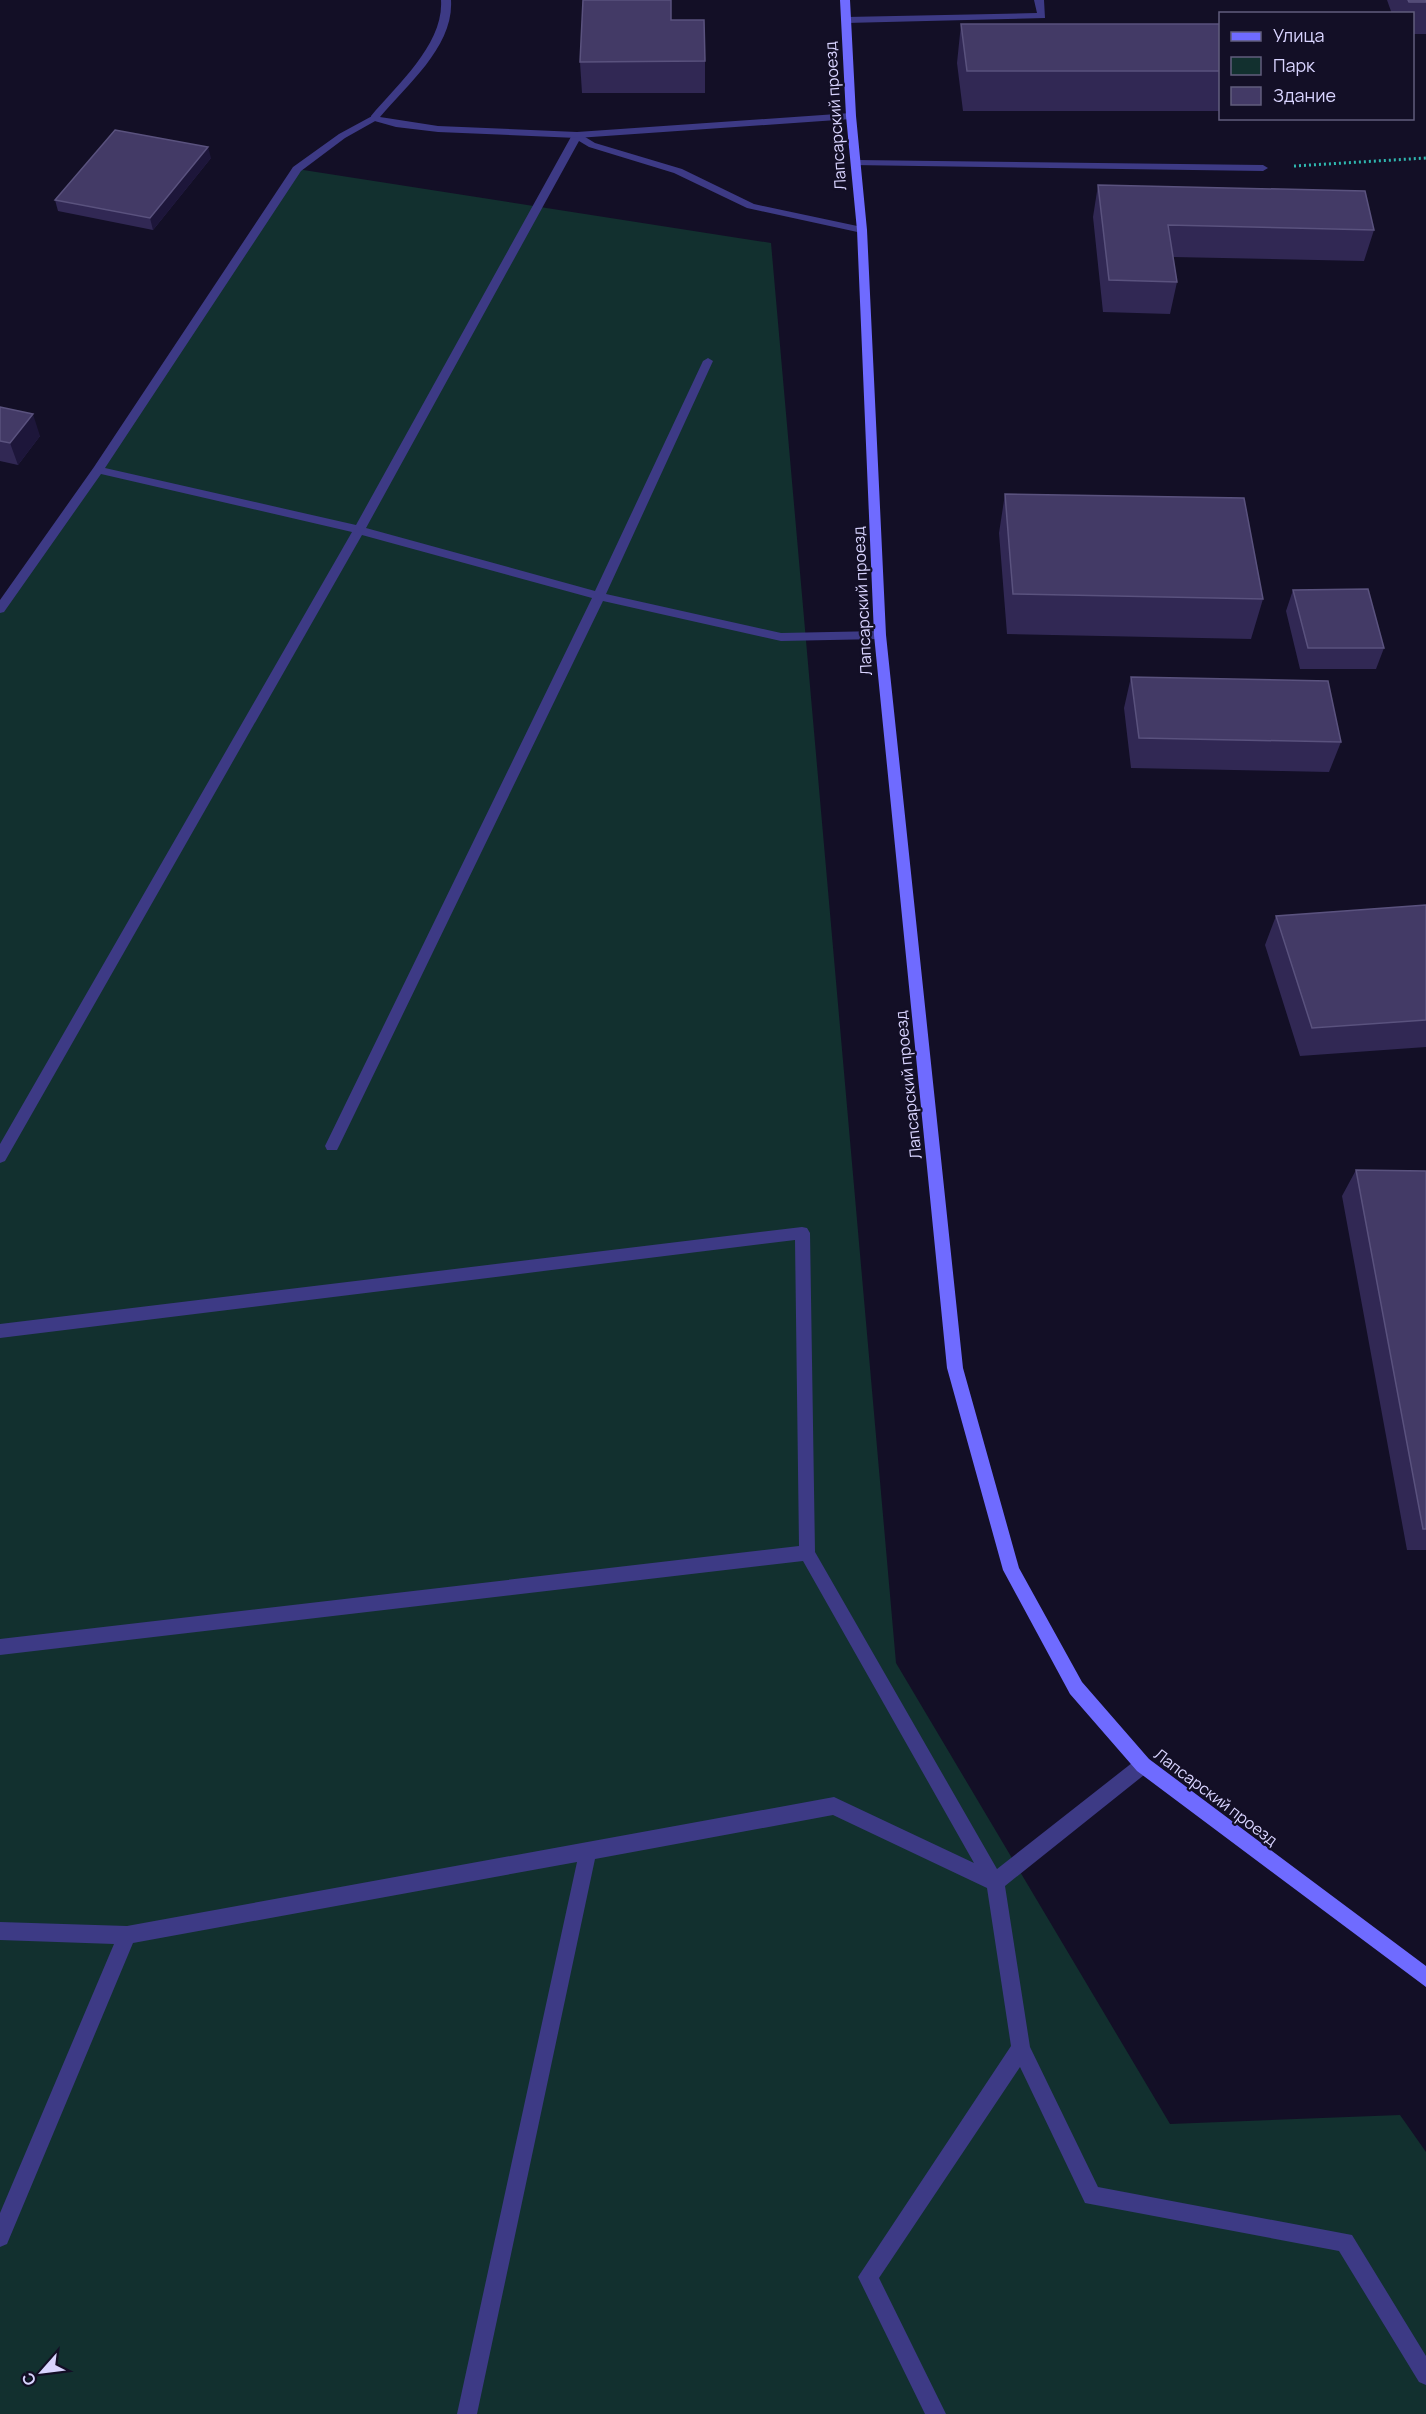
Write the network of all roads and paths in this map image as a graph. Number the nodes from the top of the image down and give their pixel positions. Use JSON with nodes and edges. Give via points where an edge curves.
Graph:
{"nodes":[{"id":1,"x":446,"y":0,"type":"edge"},
{"id":2,"x":844,"y":0,"type":"edge"},
{"id":3,"x":1039,"y":0,"type":"edge"},
{"id":4,"x":846,"y":20,"type":"junction"},
{"id":5,"x":851,"y":116,"type":"junction"},
{"id":6,"x":374,"y":118,"type":"junction"},
{"id":7,"x":577,"y":135,"type":"junction"},
{"id":8,"x":1426,"y":158,"type":"edge"},
{"id":9,"x":856,"y":164,"type":"junction"},
{"id":10,"x":1263,"y":168,"type":"joint"},
{"id":11,"x":862,"y":230,"type":"junction"},
{"id":12,"x":708,"y":361,"type":"dead end"},
{"id":13,"x":98,"y":470,"type":"junction"},
{"id":14,"x":359,"y":530,"type":"junction"},
{"id":15,"x":599,"y":596,"type":"junction"},
{"id":16,"x":0,"y":609,"type":"edge"},
{"id":17,"x":880,"y":635,"type":"junction"},
{"id":18,"x":332,"y":1146,"type":"dead end"},
{"id":19,"x":0,"y":1157,"type":"edge"},
{"id":20,"x":0,"y":1331,"type":"edge"},
{"id":21,"x":807,"y":1553,"type":"junction"},
{"id":22,"x":0,"y":1647,"type":"edge"},
{"id":23,"x":1143,"y":1765,"type":"junction"},
{"id":24,"x":588,"y":1851,"type":"junction"},
{"id":25,"x":995,"y":1882,"type":"junction"},
{"id":26,"x":0,"y":1931,"type":"edge"},
{"id":27,"x":127,"y":1935,"type":"junction"},
{"id":28,"x":1426,"y":1978,"type":"edge"},
{"id":29,"x":1021,"y":2048,"type":"junction"},
{"id":30,"x":0,"y":2237,"type":"edge"},
{"id":31,"x":1426,"y":2375,"type":"edge"},
{"id":32,"x":467,"y":2414,"type":"edge"},
{"id":33,"x":936,"y":2414,"type":"edge"}],
"edges":[{"from":1,"to":6,"type":"street","via":[[447,15],[434,47]]},
{"from":2,"to":4,"type":"street","name":"Лапсарский проезд"},
{"from":3,"to":4,"type":"street","via":[[1042,16]]},
{"from":4,"to":5,"type":"street","name":"Лапсарский проезд"},
{"from":5,"to":7,"type":"street"},
{"from":5,"to":9,"type":"street","name":"Лапсарский проезд"},
{"from":6,"to":7,"type":"street","via":[[438,129]]},
{"from":6,"to":13,"type":"street","via":[[297,169]]},
{"from":7,"to":11,"type":"street","via":[[592,145],[678,171],[751,206]]},
{"from":7,"to":14,"type":"street"},
{"from":8,"to":10,"type":"path"},
{"from":9,"to":10,"type":"street"},
{"from":9,"to":11,"type":"street","name":"Лапсарский проезд"},
{"from":11,"to":17,"type":"street","name":"Лапсарский проезд"},
{"from":12,"to":15,"type":"street"},
{"from":13,"to":14,"type":"street"},
{"from":13,"to":16,"type":"street"},
{"from":14,"to":15,"type":"street"},
{"from":14,"to":19,"type":"street"},
{"from":15,"to":17,"type":"street","via":[[781,637]]},
{"from":15,"to":18,"type":"street"},
{"from":17,"to":23,"type":"street","name":"Лапсарский проезд","via":[[955,1368],[1011,1570],[1076,1688]]},
{"from":20,"to":21,"type":"street","via":[[802,1233]]},
{"from":21,"to":22,"type":"street"},
{"from":21,"to":25,"type":"street"},
{"from":23,"to":25,"type":"street"},
{"from":23,"to":28,"type":"street","name":"Лапсарский проезд"},
{"from":24,"to":25,"type":"street","via":[[834,1806]]},
{"from":24,"to":27,"type":"street"},
{"from":24,"to":32,"type":"street"},
{"from":25,"to":29,"type":"street"},
{"from":26,"to":27,"type":"street"},
{"from":27,"to":30,"type":"street"},
{"from":29,"to":31,"type":"street","via":[[1092,2196],[1345,2242]]},
{"from":29,"to":33,"type":"street","via":[[868,2277]]}]}
